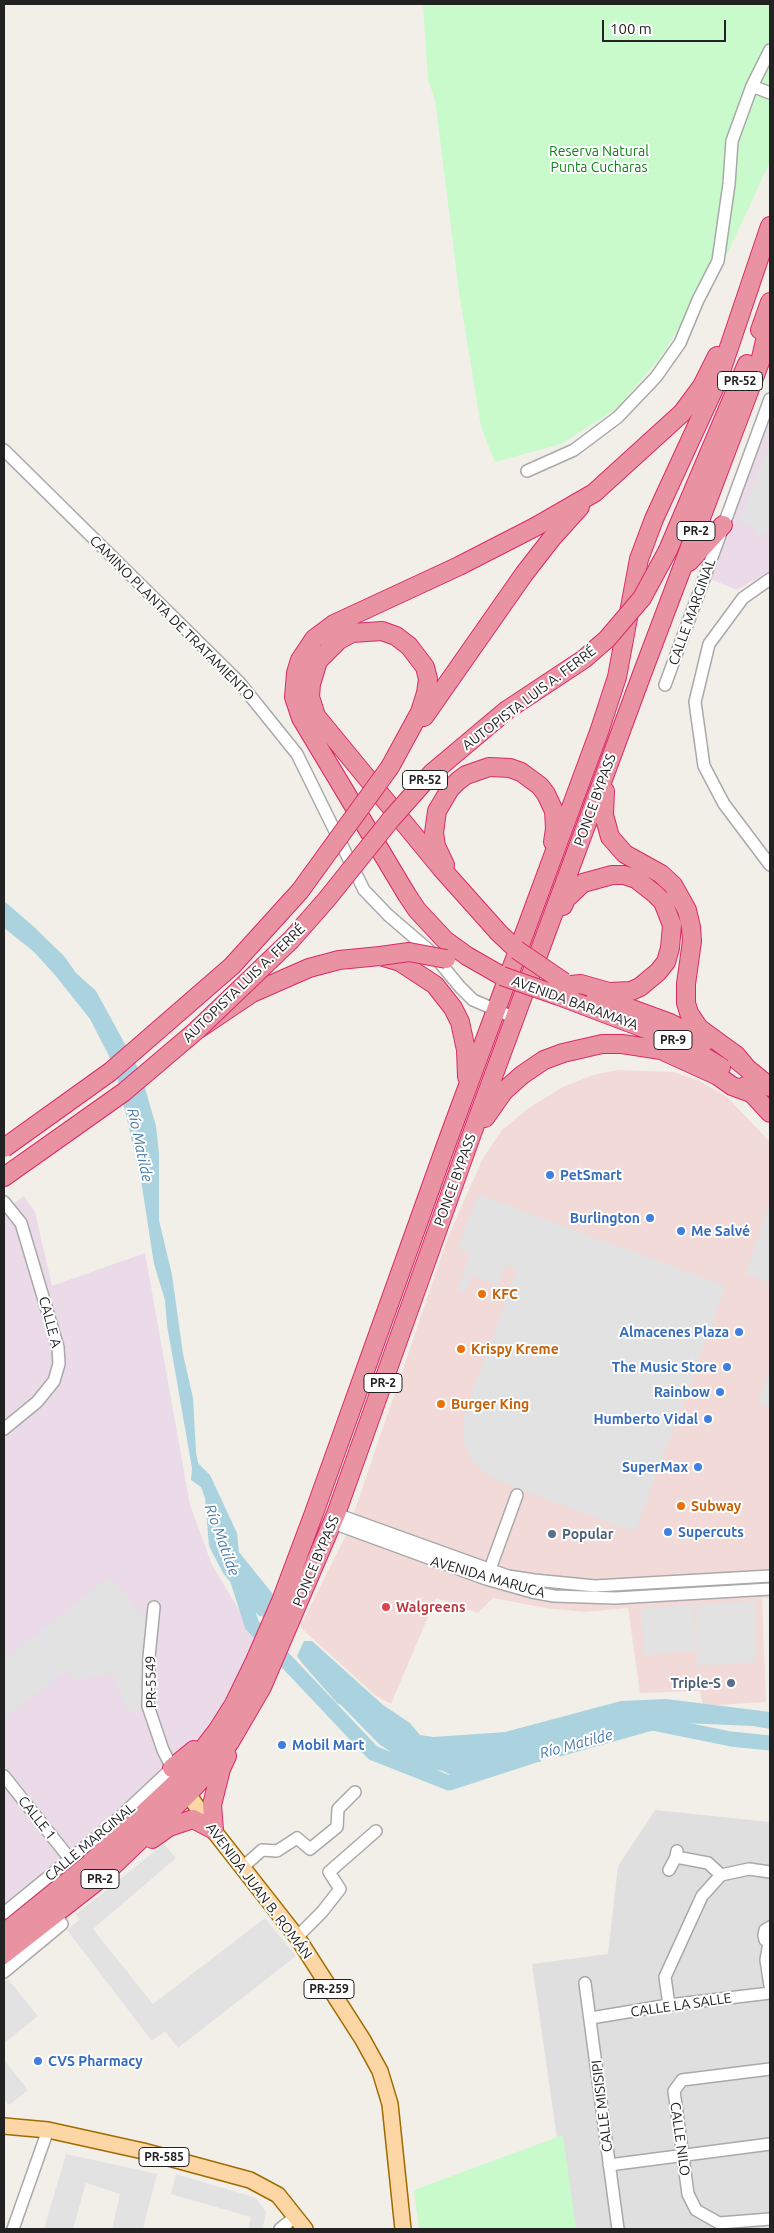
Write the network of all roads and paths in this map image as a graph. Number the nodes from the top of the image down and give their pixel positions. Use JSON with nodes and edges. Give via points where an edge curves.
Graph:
{"nodes":[{"id":1,"x":770,"y":50,"type":"edge"},
{"id":2,"x":759,"y":73,"type":"junction"},
{"id":3,"x":770,"y":77,"type":"edge"},
{"id":4,"x":752,"y":86,"type":"junction"},
{"id":5,"x":770,"y":93,"type":"edge"},
{"id":6,"x":770,"y":226,"type":"edge"},
{"id":7,"x":770,"y":302,"type":"edge"},
{"id":8,"x":740,"y":313,"type":"junction"},
{"id":9,"x":770,"y":319,"type":"edge"},
{"id":10,"x":770,"y":399,"type":"edge"},
{"id":11,"x":4,"y":450,"type":"edge"},
{"id":12,"x":527,"y":471,"type":"dead end"},
{"id":13,"x":594,"y":493,"type":"junction"},
{"id":14,"x":724,"y":525,"type":"junction"},
{"id":15,"x":679,"y":577,"type":"junction"},
{"id":16,"x":770,"y":579,"type":"edge"},
{"id":17,"x":665,"y":685,"type":"dead end"},
{"id":18,"x":390,"y":768,"type":"junction"},
{"id":19,"x":603,"y":788,"type":"junction"},
{"id":20,"x":770,"y":865,"type":"edge"},
{"id":21,"x":549,"y":867,"type":"junction"},
{"id":22,"x":455,"y":883,"type":"junction"},
{"id":23,"x":545,"y":936,"type":"junction"},
{"id":24,"x":380,"y":956,"type":"junction"},
{"id":25,"x":502,"y":976,"type":"junction"},
{"id":26,"x":564,"y":988,"type":"junction"},
{"id":27,"x":495,"y":1010,"type":"junction"},
{"id":28,"x":515,"y":1018,"type":"junction"},
{"id":29,"x":197,"y":1030,"type":"junction"},
{"id":30,"x":746,"y":1066,"type":"junction"},
{"id":31,"x":770,"y":1087,"type":"edge"},
{"id":32,"x":467,"y":1090,"type":"junction"},
{"id":33,"x":754,"y":1094,"type":"junction"},
{"id":34,"x":770,"y":1113,"type":"edge"},
{"id":35,"x":470,"y":1139,"type":"junction"},
{"id":36,"x":4,"y":1148,"type":"edge"},
{"id":37,"x":4,"y":1177,"type":"edge"},
{"id":38,"x":4,"y":1202,"type":"edge"},
{"id":39,"x":4,"y":1429,"type":"edge"},
{"id":40,"x":517,"y":1495,"type":"dead end"},
{"id":41,"x":334,"y":1518,"type":"junction"},
{"id":42,"x":490,"y":1569,"type":"junction"},
{"id":43,"x":770,"y":1576,"type":"edge"},
{"id":44,"x":770,"y":1589,"type":"edge"},
{"id":45,"x":288,"y":1605,"type":"junction"},
{"id":46,"x":154,"y":1607,"type":"dead end"},
{"id":47,"x":261,"y":1668,"type":"junction"},
{"id":48,"x":237,"y":1731,"type":"junction"},
{"id":49,"x":4,"y":1776,"type":"edge"},
{"id":50,"x":180,"y":1781,"type":"junction"},
{"id":51,"x":355,"y":1792,"type":"dead end"},
{"id":52,"x":214,"y":1830,"type":"junction"},
{"id":53,"x":376,"y":1831,"type":"dead end"},
{"id":54,"x":70,"y":1859,"type":"junction"},
{"id":55,"x":116,"y":1864,"type":"junction"},
{"id":56,"x":243,"y":1867,"type":"junction"},
{"id":57,"x":669,"y":1870,"type":"dead end"},
{"id":58,"x":770,"y":1872,"type":"edge"},
{"id":59,"x":721,"y":1875,"type":"junction"},
{"id":60,"x":4,"y":1913,"type":"edge"},
{"id":61,"x":55,"y":1914,"type":"junction"},
{"id":62,"x":770,"y":1927,"type":"edge"},
{"id":63,"x":4,"y":1933,"type":"edge"},
{"id":64,"x":297,"y":1937,"type":"junction"},
{"id":65,"x":770,"y":1943,"type":"edge"},
{"id":66,"x":4,"y":1954,"type":"edge"},
{"id":67,"x":4,"y":1972,"type":"edge"},
{"id":68,"x":585,"y":1983,"type":"dead end"},
{"id":69,"x":770,"y":1986,"type":"edge"},
{"id":70,"x":770,"y":1993,"type":"edge"},
{"id":71,"x":669,"y":2005,"type":"junction"},
{"id":72,"x":591,"y":2018,"type":"junction"},
{"id":73,"x":770,"y":2068,"type":"edge"},
{"id":74,"x":4,"y":2126,"type":"edge"},
{"id":75,"x":48,"y":2130,"type":"junction"},
{"id":76,"x":770,"y":2144,"type":"edge"},
{"id":77,"x":682,"y":2155,"type":"junction"},
{"id":78,"x":609,"y":2165,"type":"junction"},
{"id":79,"x":296,"y":2216,"type":"junction"},
{"id":80,"x":770,"y":2219,"type":"edge"},
{"id":81,"x":13,"y":2229,"type":"edge"},
{"id":82,"x":280,"y":2229,"type":"edge"},
{"id":83,"x":305,"y":2229,"type":"edge"},
{"id":84,"x":403,"y":2229,"type":"edge"},
{"id":85,"x":618,"y":2229,"type":"edge"}],
"edges":[{"from":1,"to":2,"type":"street"},
{"from":2,"to":3,"type":"street"},
{"from":2,"to":4,"type":"street"},
{"from":4,"to":5,"type":"street"},
{"from":4,"to":12,"type":"street","via":[[732,141],[718,261],[680,343],[656,377],[618,417],[574,450]]},
{"from":6,"to":8,"type":"highway","number":"PR-2"},
{"from":7,"to":29,"type":"highway","name":"AUTOPISTA LUIS A. FERRÉ","number":"PR-52","bridge":true,"via":[[750,358],[668,550],[642,598],[607,639],[584,659],[507,710],[432,773],[291,940]]},
{"from":8,"to":13,"type":"highway","via":[[702,386],[682,413]]},
{"from":8,"to":21,"type":"highway","name":"PONCE BYPASS","number":"PR-2","via":[[718,380],[638,559],[617,677]]},
{"from":9,"to":15,"type":"highway","name":"PONCE BYPASS","number":"PR-2","via":[[760,362]]},
{"from":10,"to":14,"type":"street","name":"CALLE MARGINAL"},
{"from":11,"to":27,"type":"street","name":"CAMINO PLANTA DE TRATAMIENTO","via":[[239,682],[297,754],[364,890],[432,952],[474,1000]]},
{"from":13,"to":18,"type":"highway","name":"AUTOPISTA LUIS A. FERRÉ","number":"PR-52","via":[[524,574]]},
{"from":13,"to":25,"type":"highway","via":[[459,566],[321,632],[300,660],[294,684],[297,709],[308,732],[407,895],[445,940]]},
{"from":14,"to":15,"type":"highway","via":[[692,558]]},
{"from":14,"to":17,"type":"street","name":"CALLE MARGINAL"},
{"from":15,"to":19,"type":"highway","name":"PONCE BYPASS","number":"PR-2","via":[[618,741],[615,765]]},
{"from":16,"to":20,"type":"street","via":[[743,598],[709,644],[695,702],[704,766],[724,804]]},
{"from":18,"to":22,"type":"highway","via":[[420,712],[427,686],[424,667],[409,646],[396,636],[382,631],[352,633],[339,640],[318,661],[311,684],[312,708],[321,723]]},
{"from":18,"to":36,"type":"highway","name":"AUTOPISTA LUIS A. FERRÉ","number":"PR-52","bridge":true,"via":[[300,891],[232,966],[110,1072]]},
{"from":19,"to":23,"type":"highway","name":"PONCE BYPASS","number":"PR-2"},
{"from":19,"to":30,"type":"highway","via":[[604,816],[610,837],[625,854],[661,874],[673,885],[687,910],[692,942],[686,984],[689,1013],[699,1028]]},
{"from":21,"to":22,"type":"highway","via":[[554,811],[546,794],[521,772],[489,767],[458,781],[437,811],[434,822],[436,846]]},
{"from":21,"to":27,"type":"highway","name":"PONCE BYPASS","number":"PR-2"},
{"from":22,"to":26,"type":"highway","name":"AVENIDA BARAMAYA","number":"PR-9","bridge":true,"via":[[498,933]]},
{"from":23,"to":26,"type":"highway","via":[[566,899],[583,882],[593,878],[612,874],[636,879],[666,908],[672,925],[670,948],[666,962],[651,980],[631,991],[622,992],[581,984]]},
{"from":23,"to":28,"type":"highway","name":"PONCE BYPASS","number":"PR-2"},
{"from":24,"to":25,"type":"highway","bridge":true,"via":[[409,952],[426,954]]},
{"from":24,"to":29,"type":"highway","bridge":true,"via":[[339,960],[309,968],[252,993]]},
{"from":24,"to":32,"type":"highway","via":[[400,962],[426,977],[446,997],[460,1022],[466,1050]]},
{"from":25,"to":26,"type":"highway","name":"AVENIDA BARAMAYA","number":"PR-9","bridge":true},
{"from":26,"to":30,"type":"highway","name":"AVENIDA BARAMAYA","number":"PR-9","via":[[670,1023],[702,1038]]},
{"from":26,"to":33,"type":"highway","name":"AVENIDA BARAMAYA","number":"PR-9","via":[[693,1050],[723,1068]]},
{"from":27,"to":28,"type":"street","name":"CAMINO PLANTA DE TRATAMIENTO"},
{"from":27,"to":32,"type":"highway","name":"PONCE BYPASS","number":"PR-2"},
{"from":28,"to":35,"type":"highway","name":"PONCE BYPASS","number":"PR-2"},
{"from":29,"to":37,"type":"highway","name":"AUTOPISTA LUIS A. FERRÉ","number":"PR-52","via":[[124,1092]]},
{"from":30,"to":31,"type":"highway","name":"AVENIDA BARAMAYA","number":"PR-9"},
{"from":32,"to":45,"type":"highway","name":"PONCE BYPASS","number":"PR-2"},
{"from":33,"to":34,"type":"highway","name":"AVENIDA BARAMAYA","number":"PR-9"},
{"from":33,"to":35,"type":"highway","via":[[661,1050],[622,1044],[585,1046],[544,1060],[522,1075],[504,1091]]},
{"from":35,"to":41,"type":"highway","name":"PONCE BYPASS","number":"PR-2"},
{"from":38,"to":39,"type":"street","name":"CALLE A","via":[[21,1223],[58,1347],[59,1364],[54,1382],[37,1402]]},
{"from":40,"to":42,"type":"street"},
{"from":41,"to":42,"type":"street","name":"AVENIDA MARUCA"},
{"from":41,"to":44,"type":"street","name":"AVENIDA MARUCA","via":[[433,1561],[532,1592],[575,1598],[607,1598]]},
{"from":41,"to":45,"type":"highway","name":"PONCE BYPASS","number":"PR-2"},
{"from":42,"to":43,"type":"street","name":"AVENIDA MARUCA","via":[[508,1576],[595,1586]]},
{"from":45,"to":47,"type":"highway","name":"PONCE BYPASS","number":"PR-2"},
{"from":46,"to":50,"type":"street","name":"PR-5549","via":[[148,1706],[163,1750]]},
{"from":47,"to":48,"type":"highway","name":"PONCE BYPASS","number":"PR-2"},
{"from":47,"to":50,"type":"highway","name":"PONCE BYPASS","number":"PR-2"},
{"from":48,"to":50,"type":"highway","name":"PONCE BYPASS","number":"PR-2","via":[[213,1765]]},
{"from":48,"to":52,"type":"highway","via":[[221,1769],[212,1805]]},
{"from":49,"to":54,"type":"street","name":"CALLE 1"},
{"from":50,"to":52,"type":"main road","name":"AVENIDA JUAN B. ROMÁN","number":"PR-259"},
{"from":50,"to":54,"type":"street","name":"CALLE MARGINAL","via":[[140,1800]]},
{"from":50,"to":55,"type":"highway","name":"PONCE BYPASS","number":"PR-2"},
{"from":50,"to":63,"type":"highway","name":"PONCE BYPASS","number":"PR-2","via":[[87,1866]]},
{"from":51,"to":56,"type":"street","via":[[338,1809],[338,1827],[310,1848],[298,1838],[277,1851],[262,1850]]},
{"from":52,"to":55,"type":"highway","via":[[193,1819],[169,1827]]},
{"from":52,"to":56,"type":"main road","name":"AVENIDA JUAN B. ROMÁN","number":"PR-259"},
{"from":53,"to":64,"type":"street","via":[[329,1872],[340,1889]]},
{"from":54,"to":60,"type":"street","name":"CALLE MARGINAL"},
{"from":55,"to":61,"type":"highway","name":"PONCE BYPASS","number":"PR-2"},
{"from":56,"to":64,"type":"main road","name":"AVENIDA JUAN B. ROMÁN","number":"PR-259"},
{"from":57,"to":59,"type":"street","via":[[676,1853],[708,1863]]},
{"from":58,"to":59,"type":"street","via":[[749,1869]]},
{"from":59,"to":71,"type":"street","via":[[702,1896],[665,1977]]},
{"from":61,"to":66,"type":"highway","name":"PONCE BYPASS","number":"PR-2"},
{"from":61,"to":67,"type":"street","via":[[62,1924]]},
{"from":62,"to":65,"type":"street","via":[[764,1935]]},
{"from":64,"to":84,"type":"main road","name":"AVENIDA JUAN B. ROMÁN","number":"PR-259","via":[[380,2071],[390,2104]]},
{"from":65,"to":69,"type":"street","via":[[766,1960]]},
{"from":68,"to":72,"type":"street","name":"CALLE MISISIPI"},
{"from":70,"to":71,"type":"street","name":"CALLE LA SALLE"},
{"from":71,"to":72,"type":"street","name":"CALLE LA SALLE"},
{"from":72,"to":78,"type":"street","name":"CALLE MISISIPI"},
{"from":73,"to":77,"type":"street","name":"CALLE NILO","via":[[682,2080],[674,2091]]},
{"from":74,"to":75,"type":"main road","number":"PR-585"},
{"from":75,"to":79,"type":"main road","number":"PR-585","via":[[250,2180],[278,2195]]},
{"from":75,"to":81,"type":"street"},
{"from":76,"to":77,"type":"street"},
{"from":77,"to":78,"type":"street"},
{"from":77,"to":80,"type":"street","name":"CALLE NILO","via":[[688,2194],[696,2210],[719,2223]]},
{"from":78,"to":85,"type":"street","name":"CALLE MISISIPI"},
{"from":79,"to":82,"type":"street"},
{"from":79,"to":83,"type":"main road","number":"PR-585"}]}
